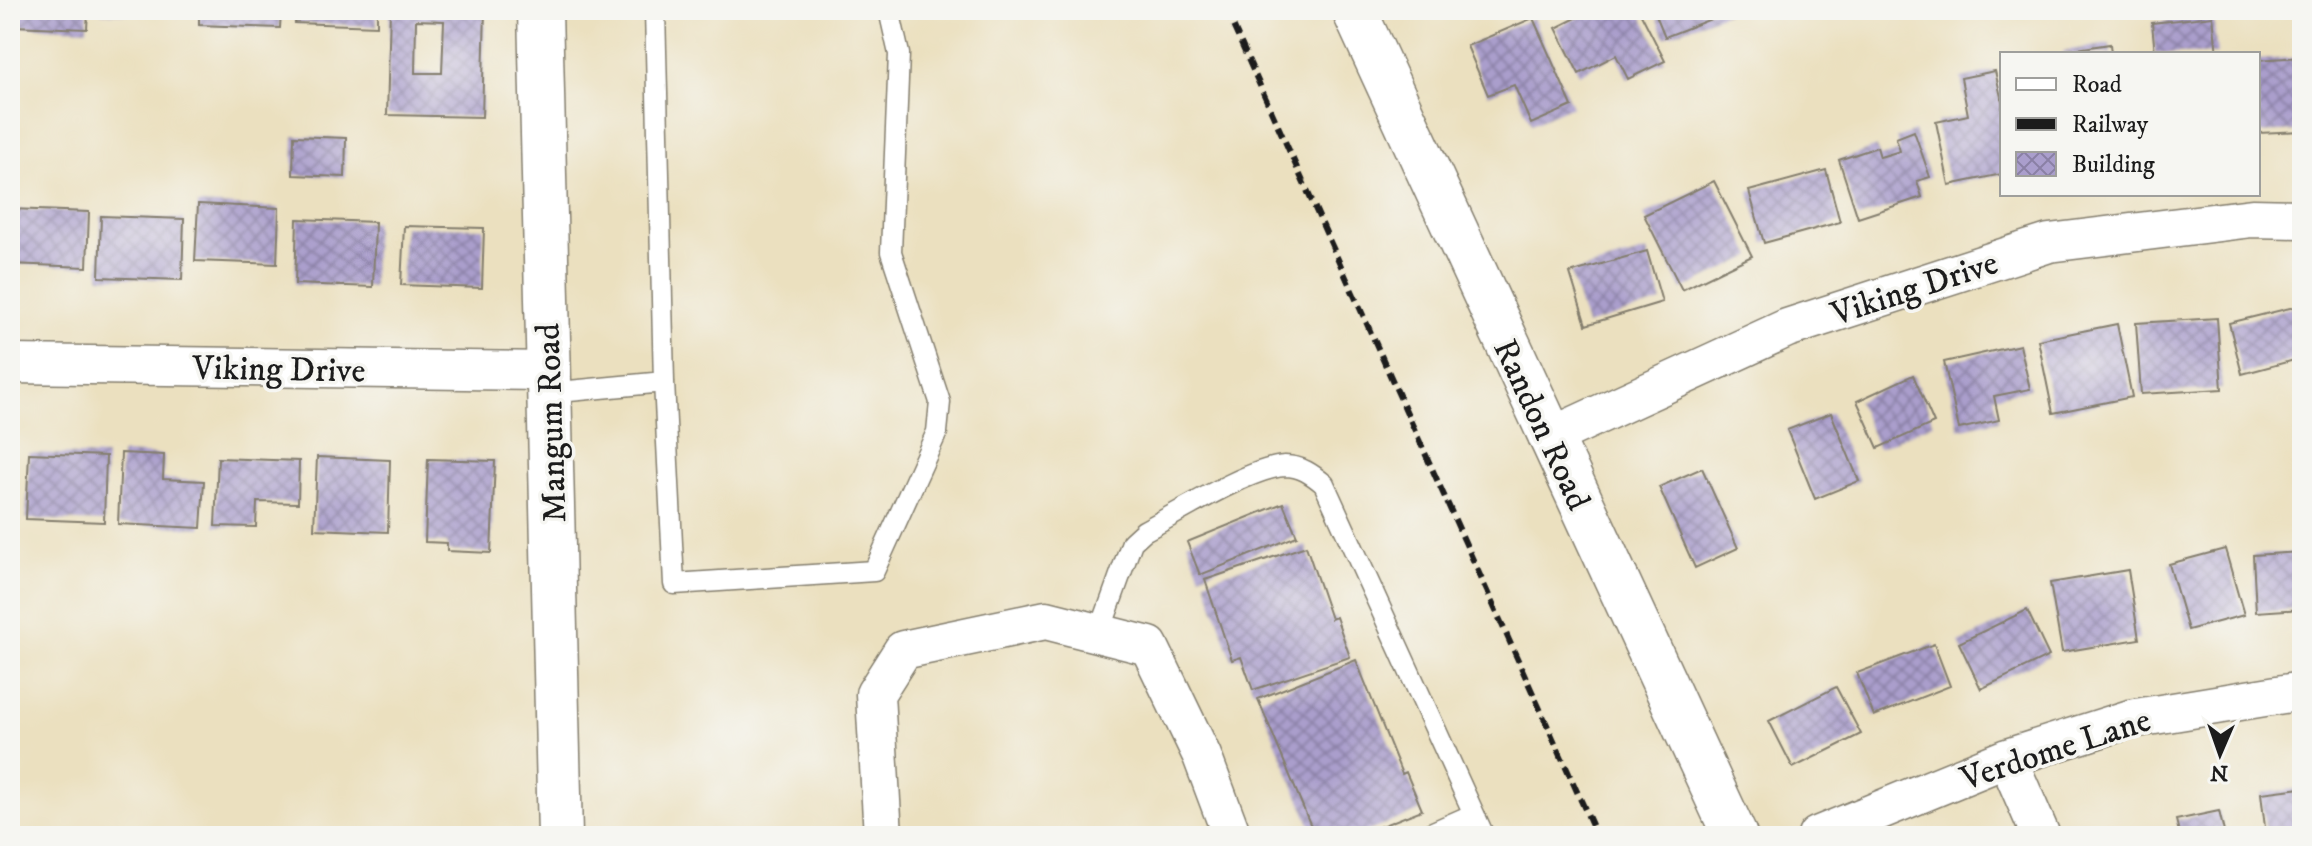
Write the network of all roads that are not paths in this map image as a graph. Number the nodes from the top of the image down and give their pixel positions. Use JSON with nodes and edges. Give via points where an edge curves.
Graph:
{"nodes":[{"id":1,"x":540,"y":10,"type":"edge"},
{"id":2,"x":655,"y":10,"type":"edge"},
{"id":3,"x":1354,"y":10,"type":"edge"},
{"id":4,"x":891,"y":12,"type":"edge"},
{"id":5,"x":2302,"y":219,"type":"edge"},
{"id":6,"x":10,"y":364,"type":"edge"},
{"id":7,"x":548,"y":382,"type":"junction"},
{"id":8,"x":664,"y":382,"type":"junction"},
{"id":9,"x":1548,"y":438,"type":"junction"},
{"id":10,"x":1099,"y":634,"type":"junction"},
{"id":11,"x":2302,"y":691,"type":"edge"},
{"id":12,"x":2007,"y":758,"type":"junction"},
{"id":13,"x":1474,"y":814,"type":"junction"},
{"id":14,"x":560,"y":836,"type":"edge"},
{"id":15,"x":883,"y":836,"type":"edge"},
{"id":16,"x":1232,"y":836,"type":"edge"},
{"id":17,"x":1424,"y":836,"type":"edge"},
{"id":18,"x":1484,"y":836,"type":"edge"},
{"id":19,"x":1735,"y":836,"type":"edge"},
{"id":20,"x":1817,"y":836,"type":"edge"},
{"id":21,"x":2041,"y":836,"type":"edge"}],
"edges":[{"from":1,"to":7,"type":"street","name":"Mangum Road"},
{"from":2,"to":8,"type":"lane"},
{"from":3,"to":9,"type":"street","name":"Randon Road"},
{"from":4,"to":8,"type":"lane","via":[[899,54],[891,252],[940,402],[937,432],[874,571],[674,584]]},
{"from":5,"to":9,"type":"street","name":"Viking Drive","via":[[2252,218],[2049,243],[1787,328]]},
{"from":6,"to":7,"type":"street","name":"Viking Drive"},
{"from":7,"to":8,"type":"lane"},
{"from":7,"to":14,"type":"street","name":"Mangum Road"},
{"from":9,"to":19,"type":"street","name":"Randon Road"},
{"from":10,"to":13,"type":"lane","via":[[1132,542],[1144,531],[1262,471],[1287,466],[1308,471],[1324,484]]},
{"from":10,"to":15,"type":"street","via":[[1046,620],[903,650],[875,694]]},
{"from":10,"to":16,"type":"street","via":[[1149,646],[1202,756]]},
{"from":11,"to":12,"type":"street","name":"Verdome Lane","via":[[2130,719]]},
{"from":12,"to":20,"type":"street","name":"Verdome Lane"},
{"from":12,"to":21,"type":"street"},
{"from":13,"to":17,"type":"lane"},
{"from":13,"to":18,"type":"lane"}]}
